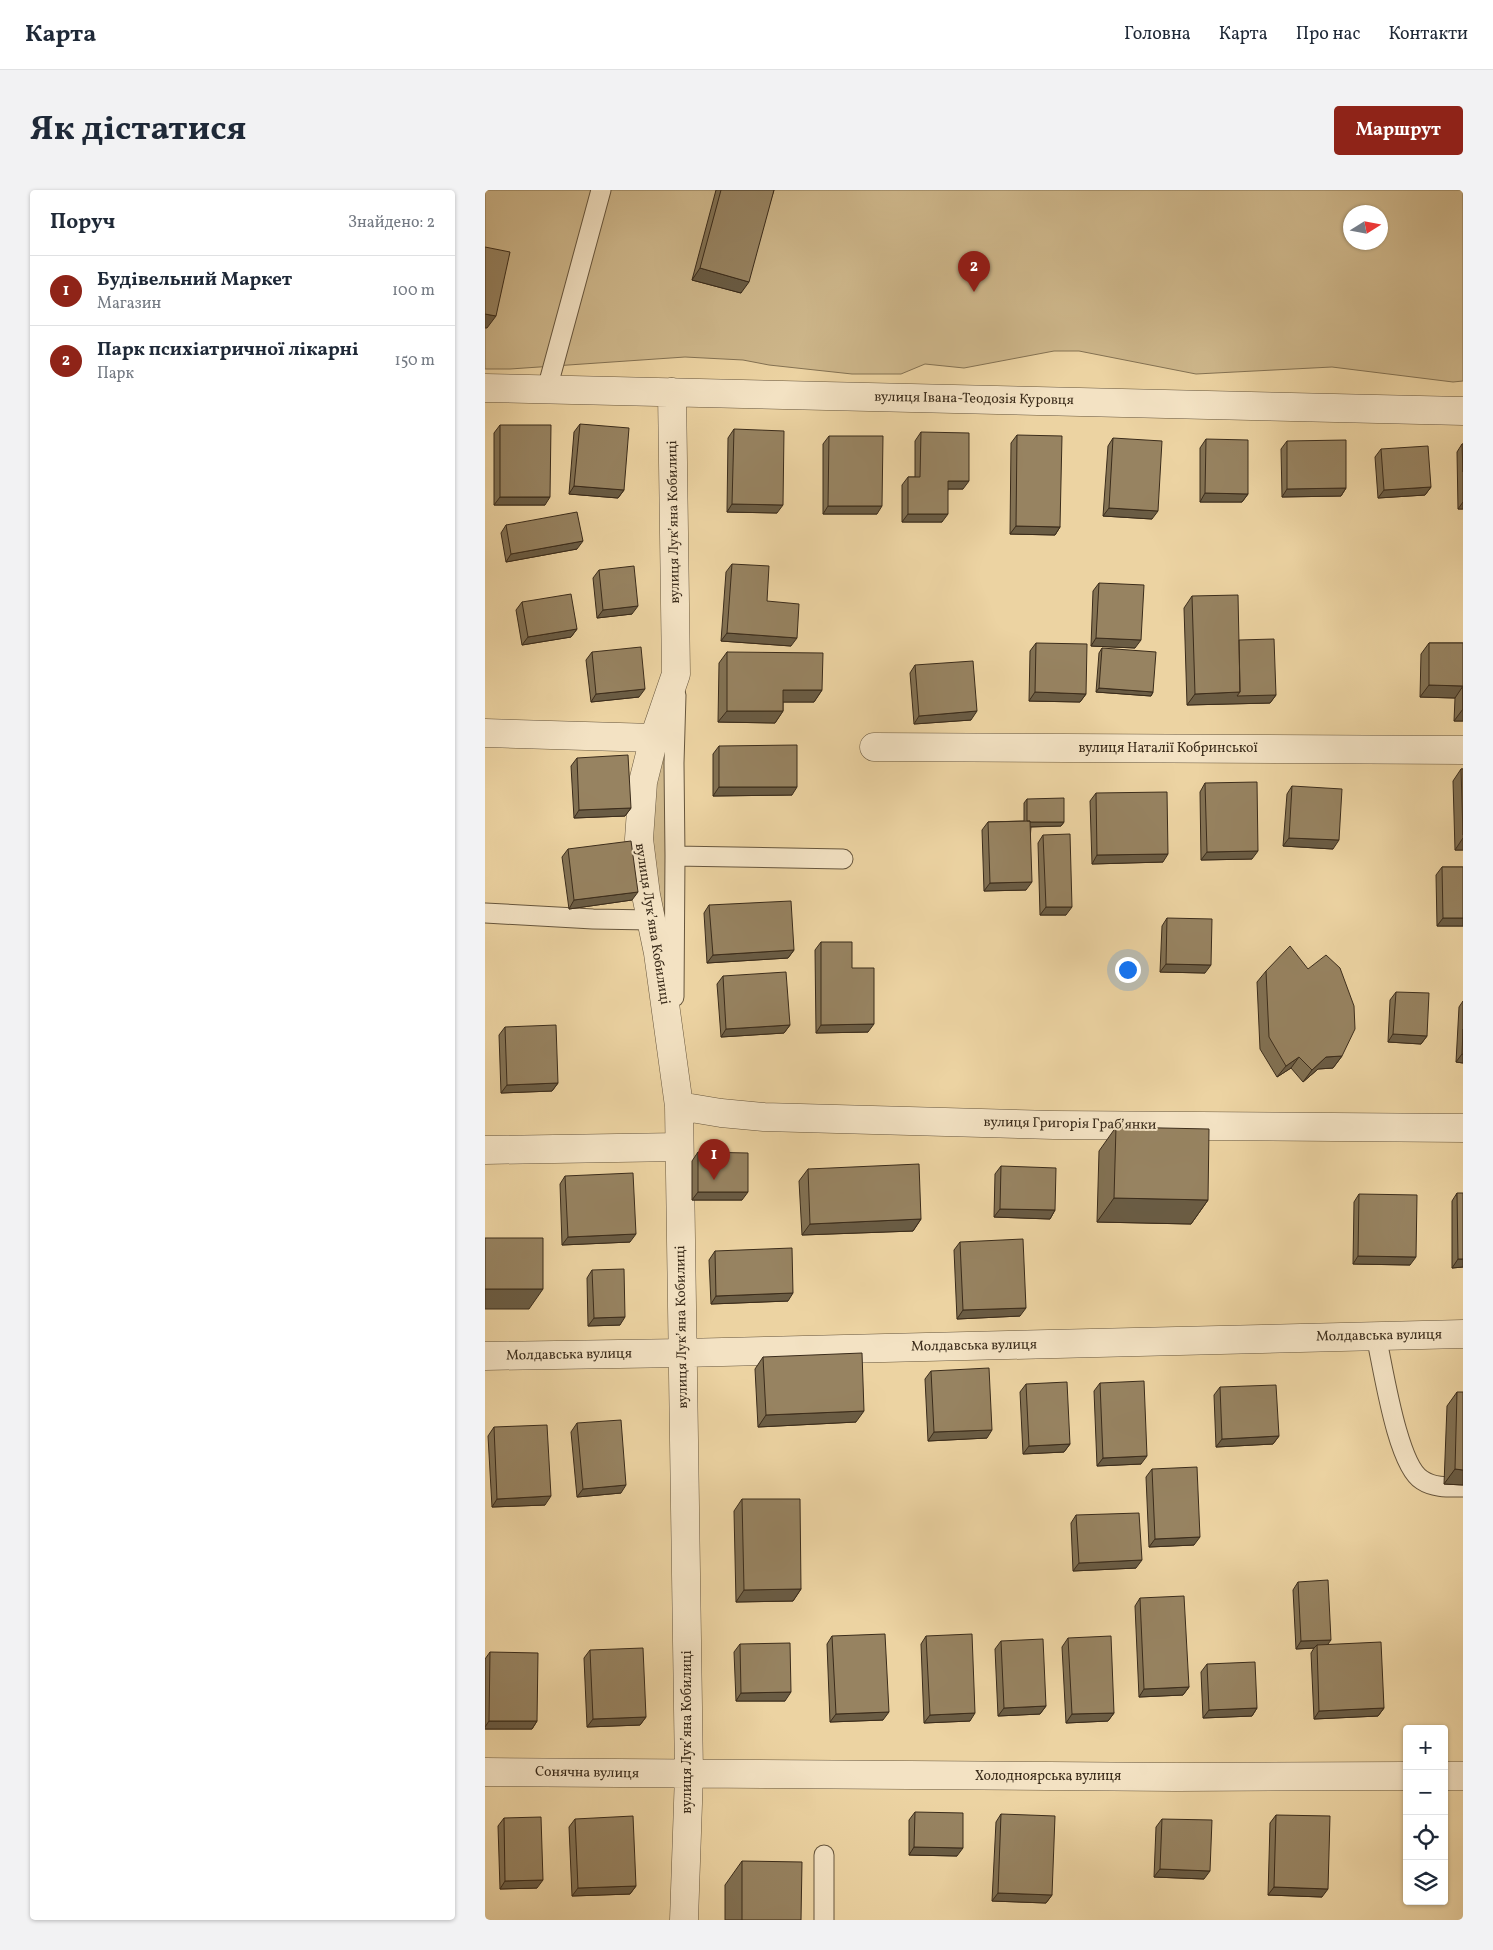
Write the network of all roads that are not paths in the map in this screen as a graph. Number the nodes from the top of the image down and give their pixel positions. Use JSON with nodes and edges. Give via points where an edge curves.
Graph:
{"nodes":[{"id":1,"x":601,"y":190,"type":"edge"},
{"id":2,"x":485,"y":388,"type":"edge"},
{"id":3,"x":547,"y":389,"type":"junction"},
{"id":4,"x":672,"y":392,"type":"junction"},
{"id":5,"x":1463,"y":411,"type":"edge"},
{"id":6,"x":676,"y":674,"type":"junction"},
{"id":7,"x":485,"y":733,"type":"edge"},
{"id":8,"x":653,"y":738,"type":"junction"},
{"id":9,"x":874,"y":747,"type":"dead end"},
{"id":10,"x":1463,"y":750,"type":"edge"},
{"id":11,"x":675,"y":856,"type":"junction"},
{"id":12,"x":843,"y":859,"type":"dead end"},
{"id":13,"x":485,"y":913,"type":"edge"},
{"id":14,"x":651,"y":920,"type":"junction"},
{"id":15,"x":674,"y":1071,"type":"junction"},
{"id":16,"x":679,"y":1106,"type":"junction"},
{"id":17,"x":1463,"y":1128,"type":"edge"},
{"id":18,"x":679,"y":1147,"type":"junction"},
{"id":19,"x":485,"y":1150,"type":"edge"},
{"id":20,"x":1463,"y":1334,"type":"edge"},
{"id":21,"x":1376,"y":1336,"type":"junction"},
{"id":22,"x":682,"y":1353,"type":"junction"},
{"id":23,"x":485,"y":1356,"type":"edge"},
{"id":24,"x":1463,"y":1488,"type":"edge"},
{"id":25,"x":485,"y":1772,"type":"edge"},
{"id":26,"x":689,"y":1774,"type":"junction"},
{"id":27,"x":1403,"y":1776,"type":"edge"},
{"id":28,"x":1448,"y":1776,"type":"edge"},
{"id":29,"x":1463,"y":1776,"type":"edge"},
{"id":30,"x":824,"y":1855,"type":"dead end"},
{"id":31,"x":684,"y":1920,"type":"edge"},
{"id":32,"x":824,"y":1920,"type":"edge"}],
"edges":[{"from":1,"to":3,"type":"lane"},
{"from":2,"to":3,"type":"street","name":"вулиця Івана-Теодозія Куровця"},
{"from":3,"to":4,"type":"street","name":"вулиця Івана-Теодозія Куровця"},
{"from":4,"to":5,"type":"street","name":"вулиця Івана-Теодозія Куровця"},
{"from":4,"to":6,"type":"street","name":"вулиця Лукʼяна Кобилиці"},
{"from":6,"to":8,"type":"street","name":"вулиця Лукʼяна Кобилиці"},
{"from":6,"to":11,"type":"lane"},
{"from":7,"to":8,"type":"street"},
{"from":8,"to":14,"type":"street","name":"вулиця Лукʼяна Кобилиці","via":[[643,782],[639,839]]},
{"from":9,"to":10,"type":"street","name":"вулиця Наталії Кобринської"},
{"from":11,"to":12,"type":"lane"},
{"from":11,"to":15,"type":"lane"},
{"from":13,"to":14,"type":"lane"},
{"from":14,"to":15,"type":"street","name":"вулиця Лукʼяна Кобилиці"},
{"from":15,"to":16,"type":"street","name":"вулиця Лукʼяна Кобилиці"},
{"from":16,"to":17,"type":"street","name":"вулиця Григорія Грабʼянки","via":[[764,1117]]},
{"from":16,"to":18,"type":"street","name":"вулиця Лукʼяна Кобилиці"},
{"from":18,"to":19,"type":"street"},
{"from":18,"to":22,"type":"street","name":"вулиця Лукʼяна Кобилиці"},
{"from":20,"to":21,"type":"street","name":"Молдавська вулиця"},
{"from":21,"to":22,"type":"street","name":"Молдавська вулиця"},
{"from":21,"to":24,"type":"lane","via":[[1397,1433],[1409,1465],[1421,1480],[1437,1486]]},
{"from":22,"to":23,"type":"street","name":"Молдавська вулиця"},
{"from":22,"to":26,"type":"street","name":"вулиця Лукʼяна Кобилиці"},
{"from":25,"to":26,"type":"street","name":"Сонячна вулиця"},
{"from":26,"to":27,"type":"street","name":"Холодноярська вулиця"},
{"from":26,"to":31,"type":"street","name":"вулиця Лукʼяна Кобилиці"},
{"from":28,"to":29,"type":"street"},
{"from":30,"to":32,"type":"lane"}]}
